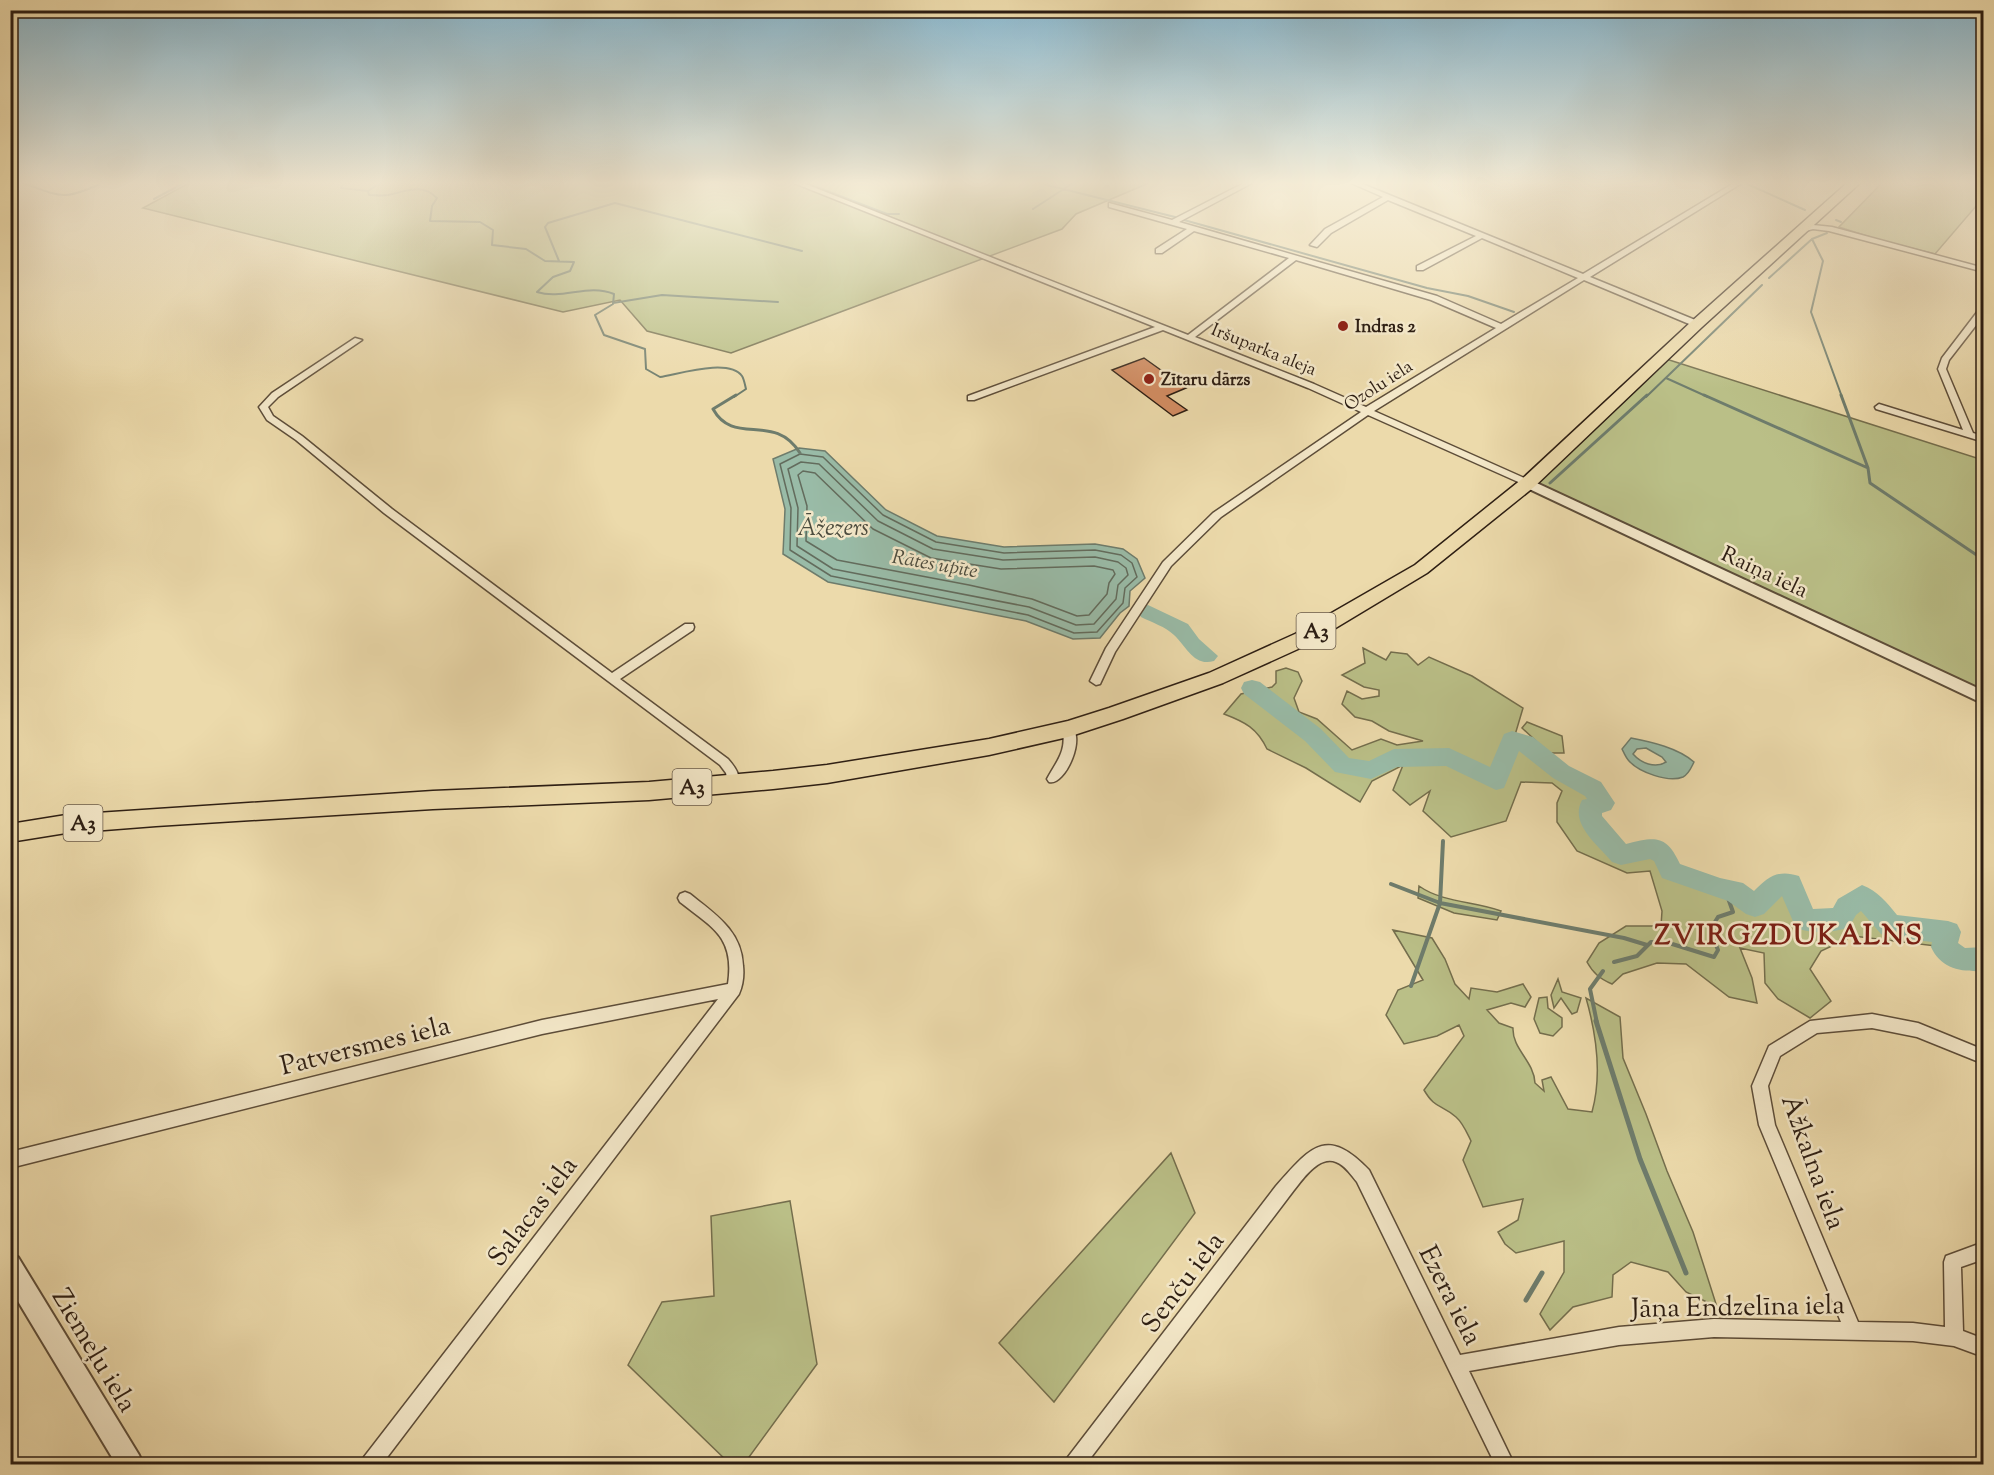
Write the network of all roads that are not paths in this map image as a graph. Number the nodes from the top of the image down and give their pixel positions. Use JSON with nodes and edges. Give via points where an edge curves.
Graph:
{"nodes":[{"id":1,"x":971,"y":252,"type":"edge"},
{"id":2,"x":1272,"y":252,"type":"edge"},
{"id":3,"x":1451,"y":252,"type":"edge"},
{"id":4,"x":1520,"y":252,"type":"edge"},
{"id":5,"x":1624,"y":252,"type":"edge"},
{"id":6,"x":1778,"y":252,"type":"edge"},
{"id":7,"x":1916,"y":252,"type":"edge"},
{"id":8,"x":1294,"y":258,"type":"junction"},
{"id":9,"x":1420,"y":268,"type":"dead end"},
{"id":10,"x":1983,"y":270,"type":"edge"},
{"id":11,"x":1582,"y":277,"type":"junction"},
{"id":12,"x":1983,"y":309,"type":"edge"},
{"id":13,"x":1697,"y":324,"type":"junction"},
{"id":14,"x":1164,"y":327,"type":"junction"},
{"id":15,"x":1501,"y":327,"type":"junction"},
{"id":16,"x":1190,"y":338,"type":"junction"},
{"id":17,"x":358,"y":340,"type":"dead end"},
{"id":18,"x":972,"y":398,"type":"dead end"},
{"id":19,"x":1879,"y":407,"type":"dead end"},
{"id":20,"x":1369,"y":410,"type":"junction"},
{"id":21,"x":1969,"y":434,"type":"junction"},
{"id":22,"x":1983,"y":439,"type":"edge"},
{"id":23,"x":1528,"y":483,"type":"junction"},
{"id":24,"x":689,"y":627,"type":"dead end"},
{"id":25,"x":613,"y":678,"type":"junction"},
{"id":26,"x":1096,"y":681,"type":"dead end"},
{"id":27,"x":1983,"y":698,"type":"edge"},
{"id":28,"x":1068,"y":729,"type":"junction"},
{"id":29,"x":1053,"y":779,"type":"dead end"},
{"id":30,"x":733,"y":784,"type":"junction"},
{"id":31,"x":10,"y":833,"type":"edge"},
{"id":32,"x":685,"y":898,"type":"dead end"},
{"id":33,"x":734,"y":989,"type":"junction"},
{"id":34,"x":1983,"y":1057,"type":"edge"},
{"id":35,"x":1342,"y":1156,"type":"joint"},
{"id":36,"x":10,"y":1160,"type":"edge"},
{"id":37,"x":1983,"y":1250,"type":"edge"},
{"id":38,"x":10,"y":1265,"type":"edge"},
{"id":39,"x":1853,"y":1330,"type":"junction"},
{"id":40,"x":1954,"y":1337,"type":"junction"},
{"id":41,"x":1983,"y":1348,"type":"edge"},
{"id":42,"x":1457,"y":1364,"type":"junction"},
{"id":43,"x":1079,"y":1463,"type":"edge"},
{"id":44,"x":130,"y":1464,"type":"edge"},
{"id":45,"x":371,"y":1464,"type":"edge"},
{"id":46,"x":1504,"y":1464,"type":"edge"}],
"edges":[{"from":1,"to":14,"type":"street","name":"Iršuparka aleja"},
{"from":2,"to":8,"type":"street"},
{"from":3,"to":9,"type":"street"},
{"from":4,"to":11,"type":"street"},
{"from":5,"to":11,"type":"street","name":"Ozolu iela"},
{"from":6,"to":13,"type":"highway","number":"A3"},
{"from":7,"to":10,"type":"street"},
{"from":8,"to":15,"type":"street","via":[[1434,298]]},
{"from":8,"to":16,"type":"street"},
{"from":11,"to":13,"type":"street"},
{"from":11,"to":15,"type":"street","name":"Ozolu iela"},
{"from":12,"to":21,"type":"street","via":[[1942,369]]},
{"from":13,"to":23,"type":"highway","number":"A3"},
{"from":14,"to":16,"type":"street","name":"Iršuparka aleja"},
{"from":14,"to":18,"type":"street"},
{"from":15,"to":20,"type":"street","name":"Ozolu iela"},
{"from":16,"to":20,"type":"street","name":"Iršuparka aleja"},
{"from":17,"to":25,"type":"street","via":[[275,395],[263,407],[270,418],[470,574]]},
{"from":19,"to":21,"type":"street"},
{"from":20,"to":23,"type":"street","name":"Iršuparka aleja"},
{"from":20,"to":26,"type":"street","name":"Ozolu iela","via":[[1217,515],[1183,548],[1140,604]]},
{"from":21,"to":22,"type":"street"},
{"from":23,"to":27,"type":"street","name":"Raiņa iela"},
{"from":23,"to":28,"type":"highway","number":"A3","via":[[1421,569],[1302,639],[1225,674]]},
{"from":24,"to":25,"type":"street"},
{"from":25,"to":30,"type":"street","via":[[724,762],[732,772]]},
{"from":28,"to":29,"type":"street","via":[[1072,738],[1068,757]]},
{"from":28,"to":30,"type":"highway","number":"A3","via":[[989,747],[826,774]]},
{"from":30,"to":31,"type":"highway","number":"A3","via":[[156,817]]},
{"from":32,"to":33,"type":"street","via":[[729,934],[738,968]]},
{"from":33,"to":36,"type":"street","name":"Patversmes iela","via":[[542,1027]]},
{"from":33,"to":45,"type":"street","name":"Salacas iela"},
{"from":34,"to":39,"type":"street","name":"Āžkalna iela","via":[[1918,1030],[1872,1021],[1815,1026],[1774,1051],[1760,1086],[1767,1125]]},
{"from":35,"to":42,"type":"street","name":"Ezera iela","via":[[1363,1176]]},
{"from":35,"to":43,"type":"street","name":"Senču iela","via":[[1330,1151],[1314,1157],[1282,1192]]},
{"from":37,"to":40,"type":"street","via":[[1952,1262]]},
{"from":38,"to":44,"type":"street","name":"Ziemeļu iela"},
{"from":39,"to":40,"type":"street","name":"Jāņa Endzelīna iela"},
{"from":39,"to":42,"type":"street","name":"Jāņa Endzelīna iela","via":[[1714,1328],[1619,1336]]},
{"from":40,"to":41,"type":"street","name":"Jāņa Endzelīna iela"},
{"from":42,"to":46,"type":"street","name":"Ezera iela"}]}
